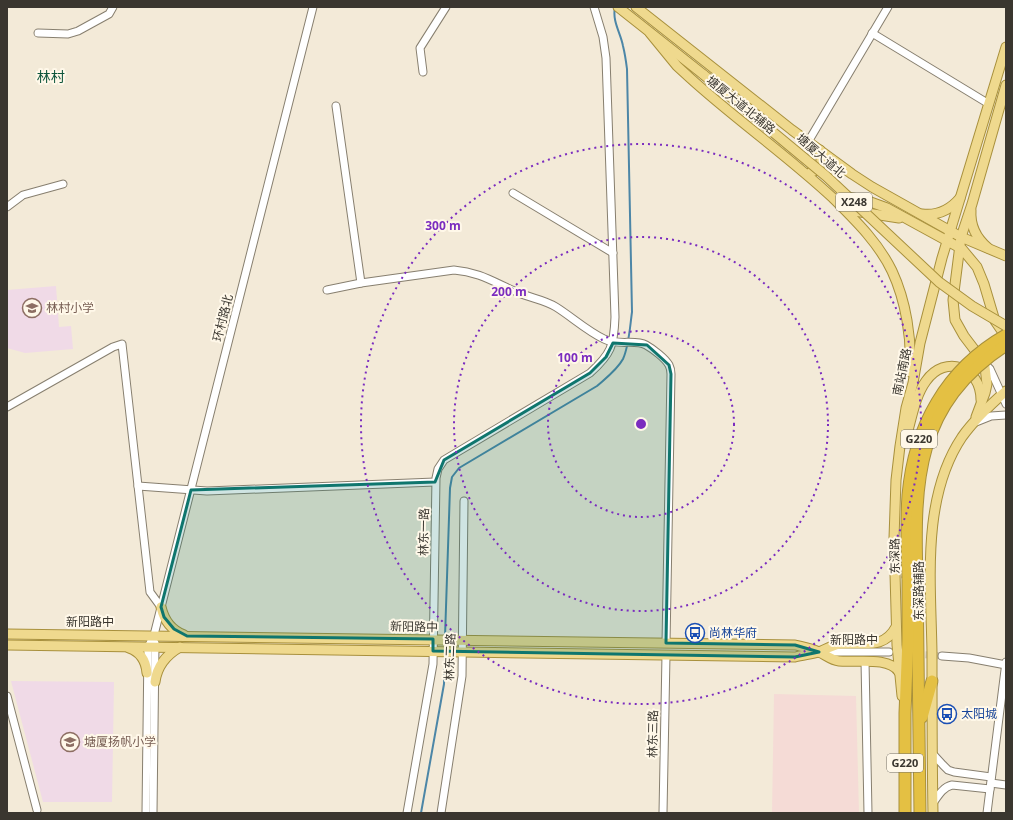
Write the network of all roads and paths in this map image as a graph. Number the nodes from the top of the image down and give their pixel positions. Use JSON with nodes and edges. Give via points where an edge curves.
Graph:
{"nodes":[{"id":1,"x":114,"y":7,"type":"edge"},
{"id":2,"x":314,"y":7,"type":"edge"},
{"id":3,"x":446,"y":7,"type":"edge"},
{"id":4,"x":594,"y":7,"type":"edge"},
{"id":5,"x":618,"y":7,"type":"edge"},
{"id":6,"x":888,"y":7,"type":"edge"},
{"id":7,"x":638,"y":9,"type":"edge"},
{"id":8,"x":38,"y":33,"type":"dead end"},
{"id":9,"x":650,"y":33,"type":"junction"},
{"id":10,"x":872,"y":34,"type":"junction"},
{"id":11,"x":1006,"y":46,"type":"edge"},
{"id":12,"x":423,"y":72,"type":"dead end"},
{"id":13,"x":1006,"y":85,"type":"edge"},
{"id":14,"x":989,"y":104,"type":"junction"},
{"id":15,"x":336,"y":106,"type":"dead end"},
{"id":16,"x":808,"y":142,"type":"junction"},
{"id":17,"x":820,"y":150,"type":"junction"},
{"id":18,"x":802,"y":170,"type":"junction"},
{"id":19,"x":64,"y":184,"type":"dead end"},
{"id":20,"x":823,"y":189,"type":"junction"},
{"id":21,"x":513,"y":193,"type":"dead end"},
{"id":22,"x":962,"y":194,"type":"junction"},
{"id":23,"x":972,"y":204,"type":"junction"},
{"id":24,"x":7,"y":207,"type":"edge"},
{"id":25,"x":842,"y":207,"type":"junction"},
{"id":26,"x":917,"y":213,"type":"junction"},
{"id":27,"x":907,"y":220,"type":"junction"},
{"id":28,"x":951,"y":231,"type":"junction"},
{"id":29,"x":961,"y":237,"type":"junction"},
{"id":30,"x":947,"y":240,"type":"junction"},
{"id":31,"x":959,"y":248,"type":"junction"},
{"id":32,"x":990,"y":250,"type":"junction"},
{"id":33,"x":613,"y":253,"type":"junction"},
{"id":34,"x":1006,"y":256,"type":"edge"},
{"id":35,"x":361,"y":283,"type":"junction"},
{"id":36,"x":327,"y":290,"type":"dead end"},
{"id":37,"x":1006,"y":326,"type":"edge"},
{"id":38,"x":1006,"y":336,"type":"edge"},
{"id":39,"x":613,"y":343,"type":"junction"},
{"id":40,"x":1006,"y":345,"type":"edge"},
{"id":41,"x":983,"y":361,"type":"junction"},
{"id":42,"x":1004,"y":393,"type":"edge"},
{"id":43,"x":1006,"y":404,"type":"edge"},
{"id":44,"x":7,"y":407,"type":"edge"},
{"id":45,"x":906,"y":408,"type":"junction"},
{"id":46,"x":979,"y":409,"type":"junction"},
{"id":47,"x":1006,"y":415,"type":"edge"},
{"id":48,"x":971,"y":425,"type":"junction"},
{"id":49,"x":896,"y":480,"type":"junction"},
{"id":50,"x":435,"y":482,"type":"junction"},
{"id":51,"x":138,"y":486,"type":"junction"},
{"id":52,"x":191,"y":490,"type":"junction"},
{"id":53,"x":464,"y":501,"type":"dead end"},
{"id":54,"x":912,"y":578,"type":"junction"},
{"id":55,"x":161,"y":607,"type":"junction"},
{"id":56,"x":896,"y":627,"type":"junction"},
{"id":57,"x":7,"y":634,"type":"edge"},
{"id":58,"x":154,"y":635,"type":"junction"},
{"id":59,"x":187,"y":636,"type":"junction"},
{"id":60,"x":437,"y":639,"type":"junction"},
{"id":61,"x":460,"y":640,"type":"junction"},
{"id":62,"x":666,"y":643,"type":"junction"},
{"id":63,"x":7,"y":645,"type":"edge"},
{"id":64,"x":126,"y":647,"type":"junction"},
{"id":65,"x":151,"y":647,"type":"junction"},
{"id":66,"x":180,"y":647,"type":"junction"},
{"id":67,"x":437,"y":651,"type":"junction"},
{"id":68,"x":459,"y":652,"type":"junction"},
{"id":69,"x":819,"y":652,"type":"junction"},
{"id":70,"x":889,"y":652,"type":"dead end"},
{"id":71,"x":666,"y":655,"type":"junction"},
{"id":72,"x":942,"y":656,"type":"tunnel mouth"},
{"id":73,"x":865,"y":661,"type":"junction"},
{"id":74,"x":1006,"y":664,"type":"edge"},
{"id":75,"x":899,"y":672,"type":"junction"},
{"id":76,"x":147,"y":673,"type":"junction"},
{"id":77,"x":932,"y":681,"type":"junction"},
{"id":78,"x":155,"y":682,"type":"junction"},
{"id":79,"x":7,"y":696,"type":"edge"},
{"id":80,"x":905,"y":713,"type":"junction"},
{"id":81,"x":918,"y":731,"type":"junction"},
{"id":82,"x":932,"y":753,"type":"junction"},
{"id":83,"x":991,"y":783,"type":"junction"},
{"id":84,"x":1006,"y":785,"type":"edge"},
{"id":85,"x":933,"y":803,"type":"junction"},
{"id":86,"x":38,"y":810,"type":"dead end"},
{"id":87,"x":146,"y":813,"type":"edge"},
{"id":88,"x":153,"y":813,"type":"edge"},
{"id":89,"x":407,"y":813,"type":"edge"},
{"id":90,"x":441,"y":813,"type":"edge"},
{"id":91,"x":663,"y":813,"type":"edge"},
{"id":92,"x":868,"y":813,"type":"edge"},
{"id":93,"x":905,"y":813,"type":"edge"},
{"id":94,"x":920,"y":813,"type":"edge"},
{"id":95,"x":933,"y":813,"type":"edge"},
{"id":96,"x":987,"y":813,"type":"edge"}],
"edges":[{"from":1,"to":8,"type":"street","via":[[109,14],[78,31],[68,34]]},
{"from":2,"to":52,"type":"street","name":"环村路北"},
{"from":3,"to":12,"type":"street","via":[[420,48]]},
{"from":4,"to":33,"type":"street","via":[[606,58]]},
{"from":5,"to":9,"type":"main road","name":"塘厦大道北","number":"X248"},
{"from":6,"to":10,"type":"street"},
{"from":7,"to":16,"type":"main road","name":"塘厦大道北","number":"X248"},
{"from":9,"to":18,"type":"main road","name":"塘厦大道北辅路","via":[[694,82]]},
{"from":9,"to":37,"type":"main road","name":"塘厦大道北","number":"X248","bridge":true,"via":[[826,176],[939,282]]},
{"from":10,"to":14,"type":"street"},
{"from":10,"to":16,"type":"street"},
{"from":11,"to":14,"type":"main road","name":"南站南路"},
{"from":13,"to":23,"type":"main road"},
{"from":14,"to":22,"type":"main road","name":"南站南路"},
{"from":15,"to":35,"type":"street"},
{"from":16,"to":17,"type":"main road","name":"塘厦大道北","number":"X248"},
{"from":17,"to":18,"type":"main road","via":[[821,161],[818,168],[811,172]]},
{"from":17,"to":26,"type":"main road","name":"塘厦大道北","number":"X248","via":[[872,187]]},
{"from":18,"to":20,"type":"main road","name":"塘厦大道北辅路"},
{"from":19,"to":24,"type":"street","via":[[23,196]]},
{"from":20,"to":25,"type":"main road","name":"塘厦大道北辅路"},
{"from":20,"to":27,"type":"main road","name":"塘厦大道北辅路","via":[[881,205]]},
{"from":21,"to":33,"type":"street"},
{"from":22,"to":26,"type":"main road","via":[[941,213]]},
{"from":22,"to":28,"type":"main road","name":"南站南路"},
{"from":23,"to":29,"type":"main road"},
{"from":23,"to":32,"type":"main road","via":[[973,228]]},
{"from":25,"to":27,"type":"main road","name":"塘厦大道北辅路"},
{"from":25,"to":45,"type":"main road","via":[[875,244],[891,270],[900,292],[910,352]]},
{"from":26,"to":28,"type":"main road","name":"塘厦大道北","number":"X248"},
{"from":27,"to":30,"type":"main road","name":"塘厦大道北辅路"},
{"from":28,"to":29,"type":"main road","name":"塘厦大道北","number":"X248"},
{"from":28,"to":30,"type":"main road","name":"南站南路"},
{"from":29,"to":31,"type":"main road"},
{"from":29,"to":32,"type":"main road","name":"塘厦大道北","number":"X248"},
{"from":30,"to":31,"type":"main road","name":"塘厦大道北辅路"},
{"from":30,"to":45,"type":"main road","name":"南站南路"},
{"from":31,"to":38,"type":"main road","name":"塘厦大道北辅路","via":[[977,267],[995,321]]},
{"from":31,"to":41,"type":"main road","via":[[953,313],[960,330]]},
{"from":32,"to":34,"type":"main road","name":"塘厦大道北","number":"X248"},
{"from":33,"to":39,"type":"street"},
{"from":35,"to":36,"type":"street"},
{"from":35,"to":39,"type":"street","via":[[454,270],[471,272],[520,294],[545,301]]},
{"from":38,"to":54,"type":"highway","name":"东深路","number":"G220","bridge":true,"via":[[995,341],[953,378],[926,420],[914,458],[908,494]]},
{"from":39,"to":50,"type":"street","name":"林东一路","via":[[606,357],[590,374],[444,460],[438,468]]},
{"from":39,"to":62,"type":"street","via":[[647,345],[664,358],[671,374]]},
{"from":40,"to":54,"type":"highway","name":"东深路","number":"G220","bridge":true,"via":[[967,376],[949,399],[926,446],[919,482]]},
{"from":41,"to":42,"type":"street"},
{"from":41,"to":46,"type":"main road","via":[[986,384]]},
{"from":42,"to":43,"type":"street"},
{"from":42,"to":48,"type":"main road","name":"东深路辅路"},
{"from":44,"to":51,"type":"street","via":[[122,344]]},
{"from":45,"to":49,"type":"main road","name":"南站南路"},
{"from":46,"to":48,"type":"main road"},
{"from":46,"to":49,"type":"main road","via":[[980,389],[975,378],[966,370],[946,367],[931,375],[917,399]]},
{"from":47,"to":48,"type":"street","via":[[991,416]]},
{"from":48,"to":77,"type":"main road","name":"东深路辅路","via":[[949,462],[935,513],[931,558]]},
{"from":49,"to":56,"type":"main road","name":"南站南路"},
{"from":50,"to":52,"type":"street"},
{"from":50,"to":60,"type":"street","name":"林东一路"},
{"from":51,"to":52,"type":"street"},
{"from":51,"to":55,"type":"street","via":[[150,592]]},
{"from":52,"to":55,"type":"street","name":"环村路北"},
{"from":53,"to":61,"type":"street","name":"林东二路"},
{"from":54,"to":80,"type":"highway","name":"东深路","number":"G220"},
{"from":54,"to":81,"type":"highway","name":"东深路","number":"G220"},
{"from":55,"to":58,"type":"street","name":"环村路北"},
{"from":55,"to":59,"type":"main road","via":[[170,626]]},
{"from":56,"to":69,"type":"main road","via":[[893,633],[878,643],[839,644]]},
{"from":56,"to":75,"type":"main road","name":"南站南路"},
{"from":57,"to":58,"type":"main road","name":"新阳路中"},
{"from":58,"to":59,"type":"main road","name":"新阳路中"},
{"from":58,"to":65,"type":"street","name":"环村路北"},
{"from":59,"to":60,"type":"main road","name":"新阳路中"},
{"from":60,"to":61,"type":"main road","name":"新阳路中"},
{"from":60,"to":67,"type":"street","name":"林东一路"},
{"from":61,"to":62,"type":"main road","name":"新阳路中"},
{"from":61,"to":68,"type":"street","name":"林东二路"},
{"from":62,"to":69,"type":"main road","name":"新阳路中","via":[[795,645]]},
{"from":63,"to":64,"type":"main road","name":"新阳路中"},
{"from":64,"to":65,"type":"main road","name":"新阳路中"},
{"from":64,"to":76,"type":"main road","via":[[134,649],[143,658]]},
{"from":65,"to":66,"type":"main road","name":"新阳路中"},
{"from":65,"to":76,"type":"street"},
{"from":65,"to":78,"type":"street"},
{"from":66,"to":67,"type":"main road","name":"新阳路中"},
{"from":66,"to":78,"type":"main road","via":[[162,661]]},
{"from":67,"to":68,"type":"main road","name":"新阳路中"},
{"from":67,"to":89,"type":"street","name":"林东一路"},
{"from":68,"to":71,"type":"main road","name":"新阳路中"},
{"from":68,"to":90,"type":"street","name":"林东二路","via":[[462,676]]},
{"from":69,"to":70,"type":"street","name":"新阳路中"},
{"from":69,"to":71,"type":"main road","name":"新阳路中","via":[[795,657]]},
{"from":69,"to":73,"type":"main road","via":[[838,661]]},
{"from":71,"to":91,"type":"street","name":"林东三路"},
{"from":72,"to":74,"type":"street"},
{"from":73,"to":75,"type":"main road","via":[[891,665]]},
{"from":73,"to":92,"type":"street"},
{"from":74,"to":83,"type":"street"},
{"from":75,"to":80,"type":"main road","name":"南站南路"},
{"from":76,"to":87,"type":"street"},
{"from":77,"to":81,"type":"highway"},
{"from":77,"to":82,"type":"main road","name":"东深路辅路"},
{"from":78,"to":88,"type":"street"},
{"from":79,"to":86,"type":"street"},
{"from":80,"to":93,"type":"highway","name":"东深路","number":"G220"},
{"from":81,"to":94,"type":"highway","name":"东深路","number":"G220"},
{"from":82,"to":83,"type":"street","via":[[948,770]]},
{"from":82,"to":85,"type":"main road","name":"东深路辅路"},
{"from":83,"to":84,"type":"street"},
{"from":83,"to":85,"type":"street","via":[[948,786]]},
{"from":83,"to":96,"type":"street"},
{"from":85,"to":95,"type":"main road","name":"东深路辅路"}]}
